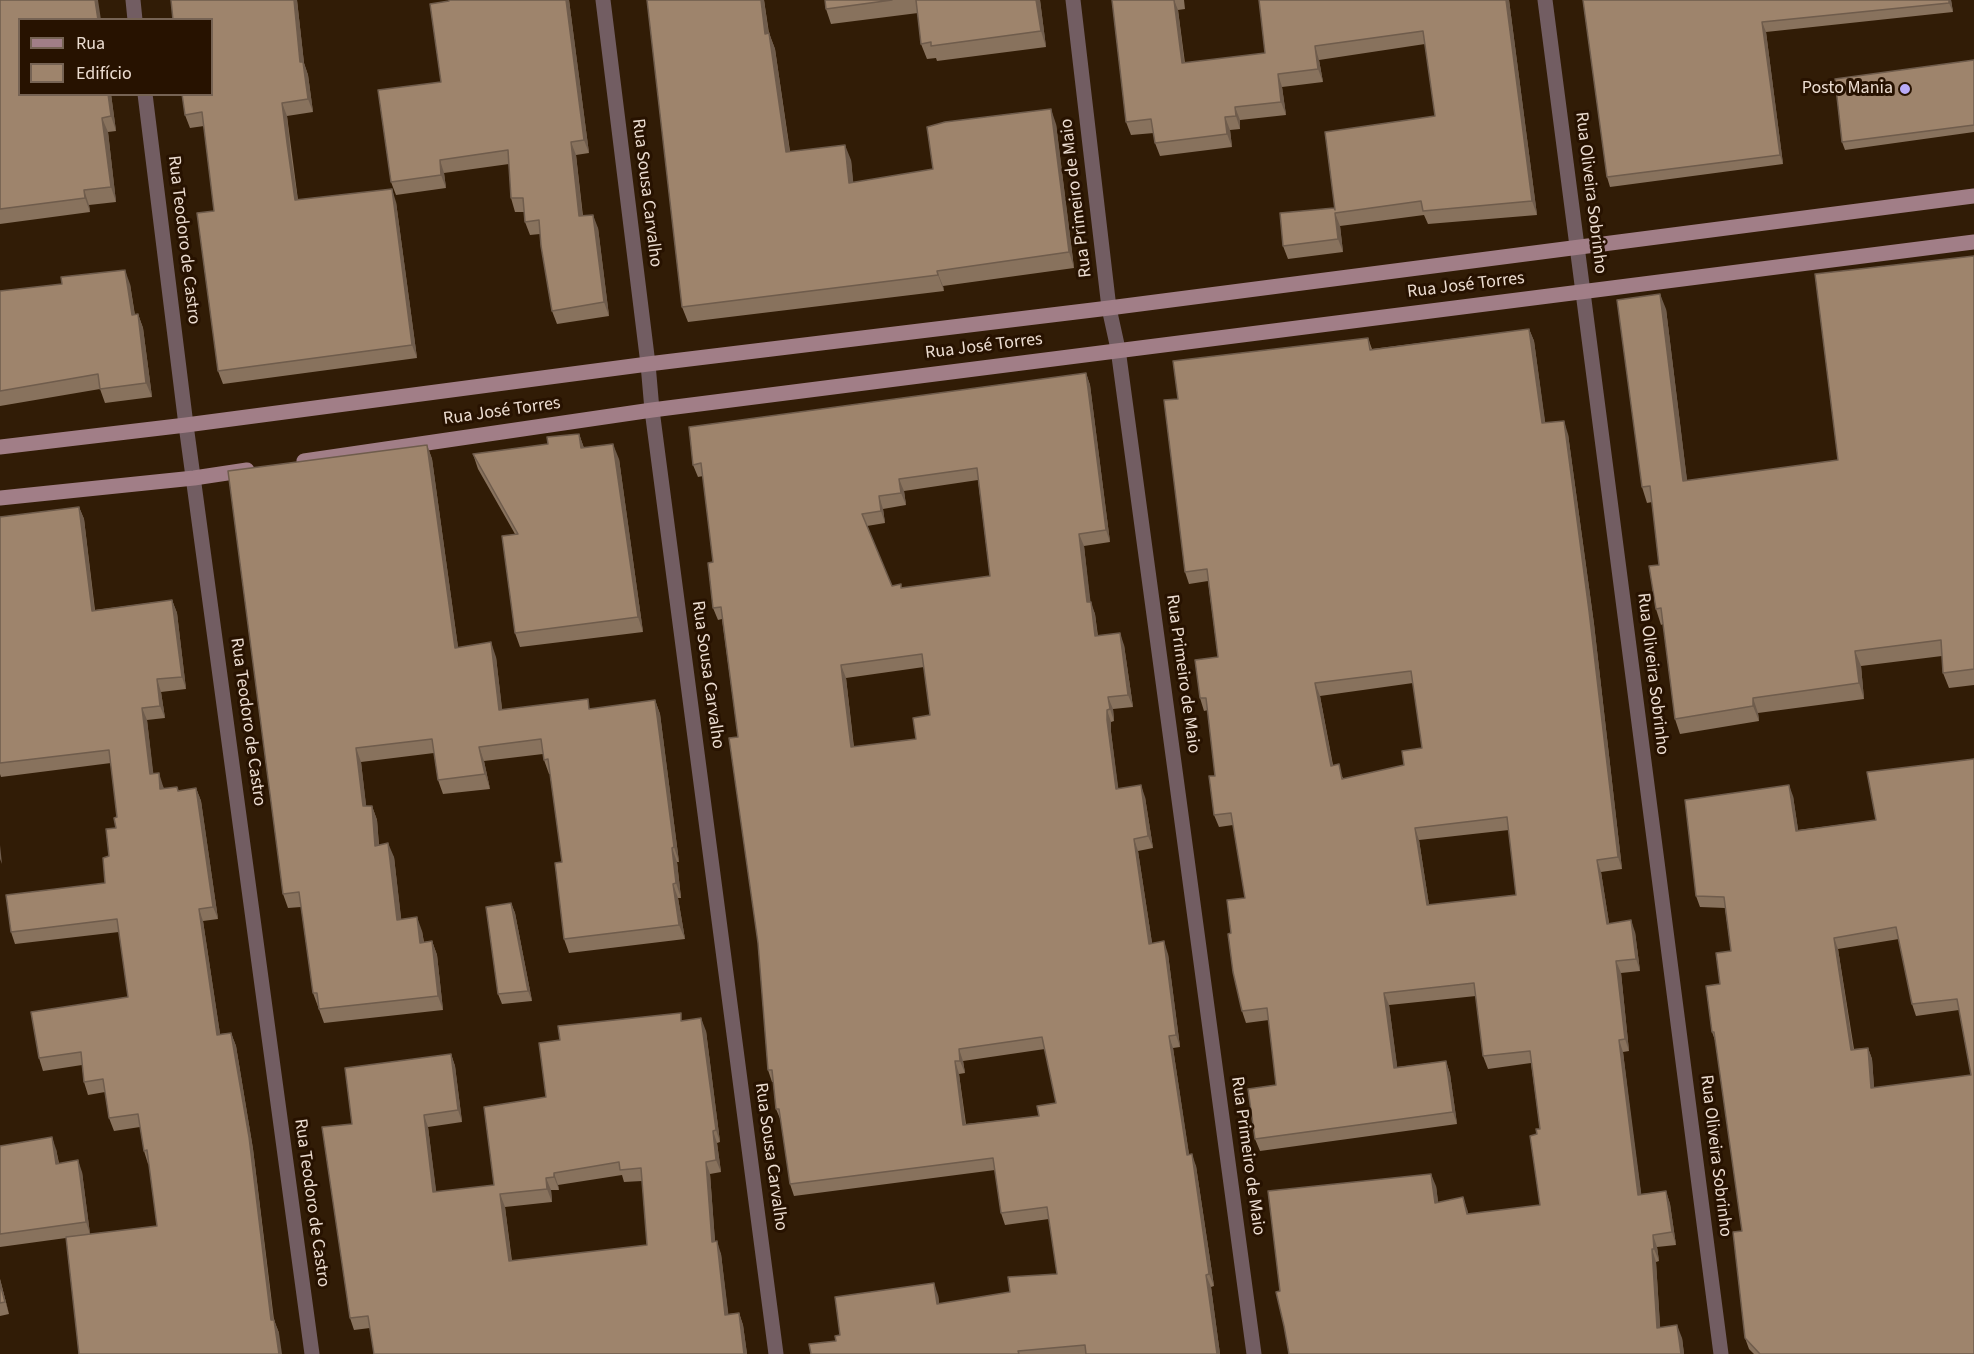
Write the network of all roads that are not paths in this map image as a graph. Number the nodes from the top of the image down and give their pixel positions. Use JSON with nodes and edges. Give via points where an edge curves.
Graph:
{"nodes":[{"id":1,"x":133,"y":0,"type":"edge"},
{"id":2,"x":603,"y":0,"type":"edge"},
{"id":3,"x":1073,"y":0,"type":"edge"},
{"id":4,"x":1545,"y":0,"type":"edge"},
{"id":5,"x":135,"y":18,"type":"edge"},
{"id":6,"x":145,"y":96,"type":"edge"},
{"id":7,"x":1974,"y":196,"type":"edge"},
{"id":8,"x":1974,"y":242,"type":"edge"},
{"id":9,"x":1577,"y":246,"type":"junction"},
{"id":10,"x":1583,"y":291,"type":"junction"},
{"id":11,"x":1109,"y":308,"type":"junction"},
{"id":12,"x":1118,"y":349,"type":"junction"},
{"id":13,"x":648,"y":364,"type":"junction"},
{"id":14,"x":652,"y":410,"type":"junction"},
{"id":15,"x":186,"y":425,"type":"junction"},
{"id":16,"x":0,"y":447,"type":"edge"},
{"id":17,"x":288,"y":464,"type":"edge"},
{"id":18,"x":265,"y":467,"type":"edge"},
{"id":19,"x":194,"y":477,"type":"junction"},
{"id":20,"x":0,"y":498,"type":"edge"},
{"id":21,"x":312,"y":1354,"type":"edge"},
{"id":22,"x":776,"y":1354,"type":"edge"},
{"id":23,"x":1254,"y":1354,"type":"edge"},
{"id":24,"x":1721,"y":1354,"type":"edge"}],
"edges":[{"from":1,"to":5,"type":"street"},
{"from":2,"to":13,"type":"street","name":"Rua Sousa Carvalho"},
{"from":3,"to":11,"type":"street","name":"Rua Primeiro de Maio"},
{"from":4,"to":9,"type":"street","name":"Rua Oliveira Sobrinho"},
{"from":6,"to":15,"type":"street","name":"Rua Teodoro de Castro"},
{"from":7,"to":9,"type":"street","name":"Rua José Torres"},
{"from":8,"to":10,"type":"street","name":"Rua José Torres"},
{"from":9,"to":10,"type":"street","name":"Rua Oliveira Sobrinho"},
{"from":9,"to":11,"type":"street","name":"Rua José Torres"},
{"from":10,"to":12,"type":"street","name":"Rua José Torres"},
{"from":10,"to":24,"type":"street","name":"Rua Oliveira Sobrinho"},
{"from":11,"to":12,"type":"street","name":"Rua Primeiro de Maio"},
{"from":11,"to":13,"type":"street","name":"Rua José Torres"},
{"from":12,"to":14,"type":"street","name":"Rua José Torres"},
{"from":12,"to":23,"type":"street","name":"Rua Primeiro de Maio"},
{"from":13,"to":14,"type":"street","name":"Rua Sousa Carvalho"},
{"from":13,"to":15,"type":"street","name":"Rua José Torres"},
{"from":14,"to":17,"type":"street","name":"Rua José Torres"},
{"from":14,"to":22,"type":"street","name":"Rua Sousa Carvalho"},
{"from":15,"to":16,"type":"street","name":"Rua José Torres"},
{"from":15,"to":19,"type":"street","name":"Rua Teodoro de Castro"},
{"from":18,"to":19,"type":"street"},
{"from":19,"to":20,"type":"street"},
{"from":19,"to":21,"type":"street","name":"Rua Teodoro de Castro"}]}
